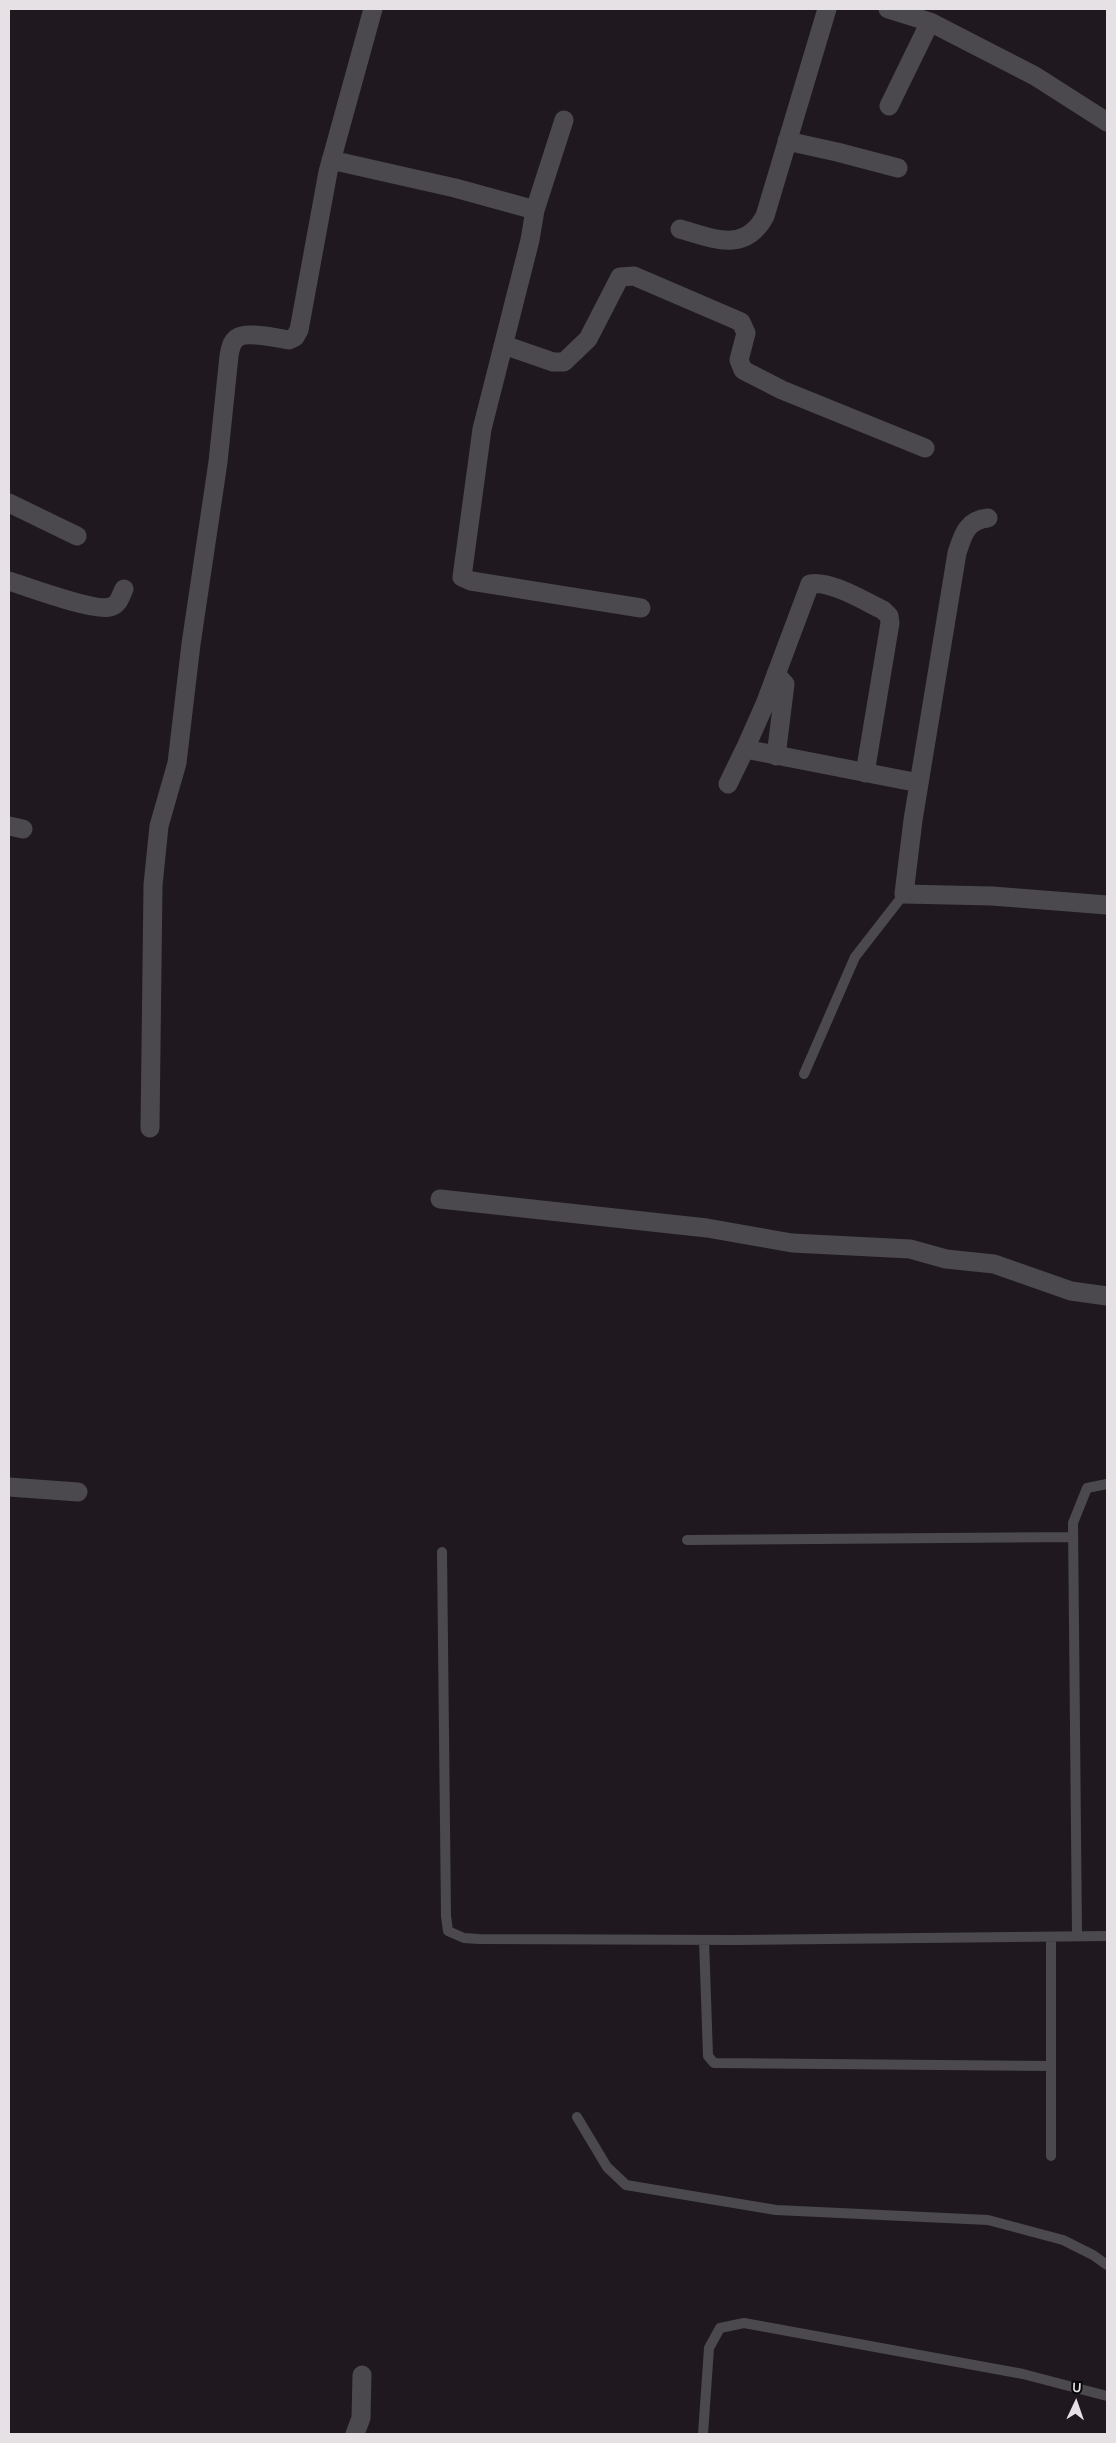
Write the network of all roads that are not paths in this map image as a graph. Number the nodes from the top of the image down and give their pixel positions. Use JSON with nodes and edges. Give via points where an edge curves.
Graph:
{"nodes":[{"id":1,"x":373,"y":9,"type":"edge"},
{"id":2,"x":827,"y":9,"type":"edge"},
{"id":3,"x":888,"y":9,"type":"edge"},
{"id":4,"x":911,"y":12,"type":"edge"},
{"id":5,"x":930,"y":22,"type":"junction"},
{"id":6,"x":889,"y":106,"type":"dead end"},
{"id":7,"x":564,"y":120,"type":"dead end"},
{"id":8,"x":1107,"y":122,"type":"edge"},
{"id":9,"x":787,"y":141,"type":"junction"},
{"id":10,"x":331,"y":160,"type":"junction"},
{"id":11,"x":898,"y":168,"type":"dead end"},
{"id":12,"x":535,"y":210,"type":"junction"},
{"id":13,"x":680,"y":229,"type":"dead end"},
{"id":14,"x":504,"y":345,"type":"junction"},
{"id":15,"x":925,"y":448,"type":"dead end"},
{"id":16,"x":9,"y":502,"type":"edge"},
{"id":17,"x":988,"y":518,"type":"dead end"},
{"id":18,"x":77,"y":536,"type":"dead end"},
{"id":19,"x":9,"y":581,"type":"edge"},
{"id":20,"x":124,"y":590,"type":"dead end"},
{"id":21,"x":641,"y":608,"type":"dead end"},
{"id":22,"x":776,"y":674,"type":"junction"},
{"id":23,"x":745,"y":749,"type":"junction"},
{"id":24,"x":776,"y":756,"type":"junction"},
{"id":25,"x":865,"y":773,"type":"junction"},
{"id":26,"x":919,"y":783,"type":"junction"},
{"id":27,"x":728,"y":784,"type":"dead end"},
{"id":28,"x":904,"y":894,"type":"junction"},
{"id":29,"x":1107,"y":905,"type":"edge"},
{"id":30,"x":804,"y":1074,"type":"dead end"},
{"id":31,"x":150,"y":1128,"type":"dead end"},
{"id":32,"x":440,"y":1199,"type":"dead end"},
{"id":33,"x":1107,"y":1296,"type":"edge"},
{"id":34,"x":1107,"y":1484,"type":"edge"},
{"id":35,"x":9,"y":1487,"type":"edge"},
{"id":36,"x":78,"y":1492,"type":"dead end"},
{"id":37,"x":1073,"y":1537,"type":"junction"},
{"id":38,"x":687,"y":1540,"type":"dead end"},
{"id":39,"x":442,"y":1552,"type":"dead end"},
{"id":40,"x":1077,"y":1935,"type":"junction"},
{"id":41,"x":1107,"y":1936,"type":"edge"},
{"id":42,"x":1051,"y":1937,"type":"junction"},
{"id":43,"x":704,"y":1940,"type":"junction"},
{"id":44,"x":1051,"y":2066,"type":"junction"},
{"id":45,"x":578,"y":2117,"type":"dead end"},
{"id":46,"x":1050,"y":2156,"type":"dead end"},
{"id":47,"x":1107,"y":2265,"type":"edge"},
{"id":48,"x":362,"y":2376,"type":"dead end"},
{"id":49,"x":1107,"y":2396,"type":"edge"},
{"id":50,"x":355,"y":2434,"type":"edge"},
{"id":51,"x":703,"y":2434,"type":"edge"}],
"edges":[{"from":1,"to":10,"type":"street"},
{"from":2,"to":9,"type":"street"},
{"from":3,"to":4,"type":"street"},
{"from":4,"to":5,"type":"street"},
{"from":5,"to":6,"type":"street"},
{"from":5,"to":8,"type":"street","via":[[1035,76]]},
{"from":7,"to":12,"type":"street"},
{"from":9,"to":11,"type":"street"},
{"from":9,"to":13,"type":"street","via":[[759,228],[746,238],[733,241]]},
{"from":10,"to":12,"type":"street"},
{"from":10,"to":31,"type":"street","via":[[299,330],[289,340],[238,337],[229,356],[177,764],[158,826],[153,885]]},
{"from":12,"to":14,"type":"street"},
{"from":14,"to":15,"type":"street","via":[[553,362],[564,362],[588,340],[620,276],[634,276],[741,322],[746,333],[739,360],[743,370],[782,390]]},
{"from":14,"to":21,"type":"street","via":[[482,429],[462,577],[481,583]]},
{"from":16,"to":18,"type":"street"},
{"from":17,"to":26,"type":"street","via":[[977,519],[970,524],[957,553]]},
{"from":19,"to":20,"type":"street","via":[[92,606],[109,608],[117,603]]},
{"from":22,"to":23,"type":"street"},
{"from":22,"to":24,"type":"street","via":[[785,684]]},
{"from":22,"to":25,"type":"street","via":[[810,584],[830,586],[887,613],[890,623]]},
{"from":23,"to":24,"type":"street"},
{"from":23,"to":27,"type":"street"},
{"from":24,"to":25,"type":"street"},
{"from":25,"to":26,"type":"street"},
{"from":26,"to":28,"type":"street"},
{"from":28,"to":29,"type":"street","via":[[992,896]]},
{"from":28,"to":30,"type":"lane","via":[[855,957]]},
{"from":32,"to":33,"type":"street","via":[[707,1228],[792,1243],[910,1248],[946,1259],[994,1264],[1070,1291]]},
{"from":34,"to":37,"type":"lane","via":[[1087,1488],[1073,1523]]},
{"from":35,"to":36,"type":"street"},
{"from":37,"to":38,"type":"lane"},
{"from":37,"to":40,"type":"lane"},
{"from":39,"to":43,"type":"lane","via":[[448,1931],[464,1938],[479,1939]]},
{"from":40,"to":41,"type":"lane"},
{"from":40,"to":42,"type":"lane"},
{"from":42,"to":43,"type":"lane"},
{"from":42,"to":44,"type":"lane"},
{"from":43,"to":44,"type":"lane","via":[[708,2056],[714,2063]]},
{"from":44,"to":46,"type":"lane"},
{"from":45,"to":47,"type":"lane","via":[[607,2167],[626,2185],[776,2210],[988,2220],[1063,2240]]},
{"from":48,"to":50,"type":"street","via":[[361,2418]]},
{"from":49,"to":51,"type":"lane","via":[[1023,2374],[744,2323],[720,2328],[709,2348]]}]}
